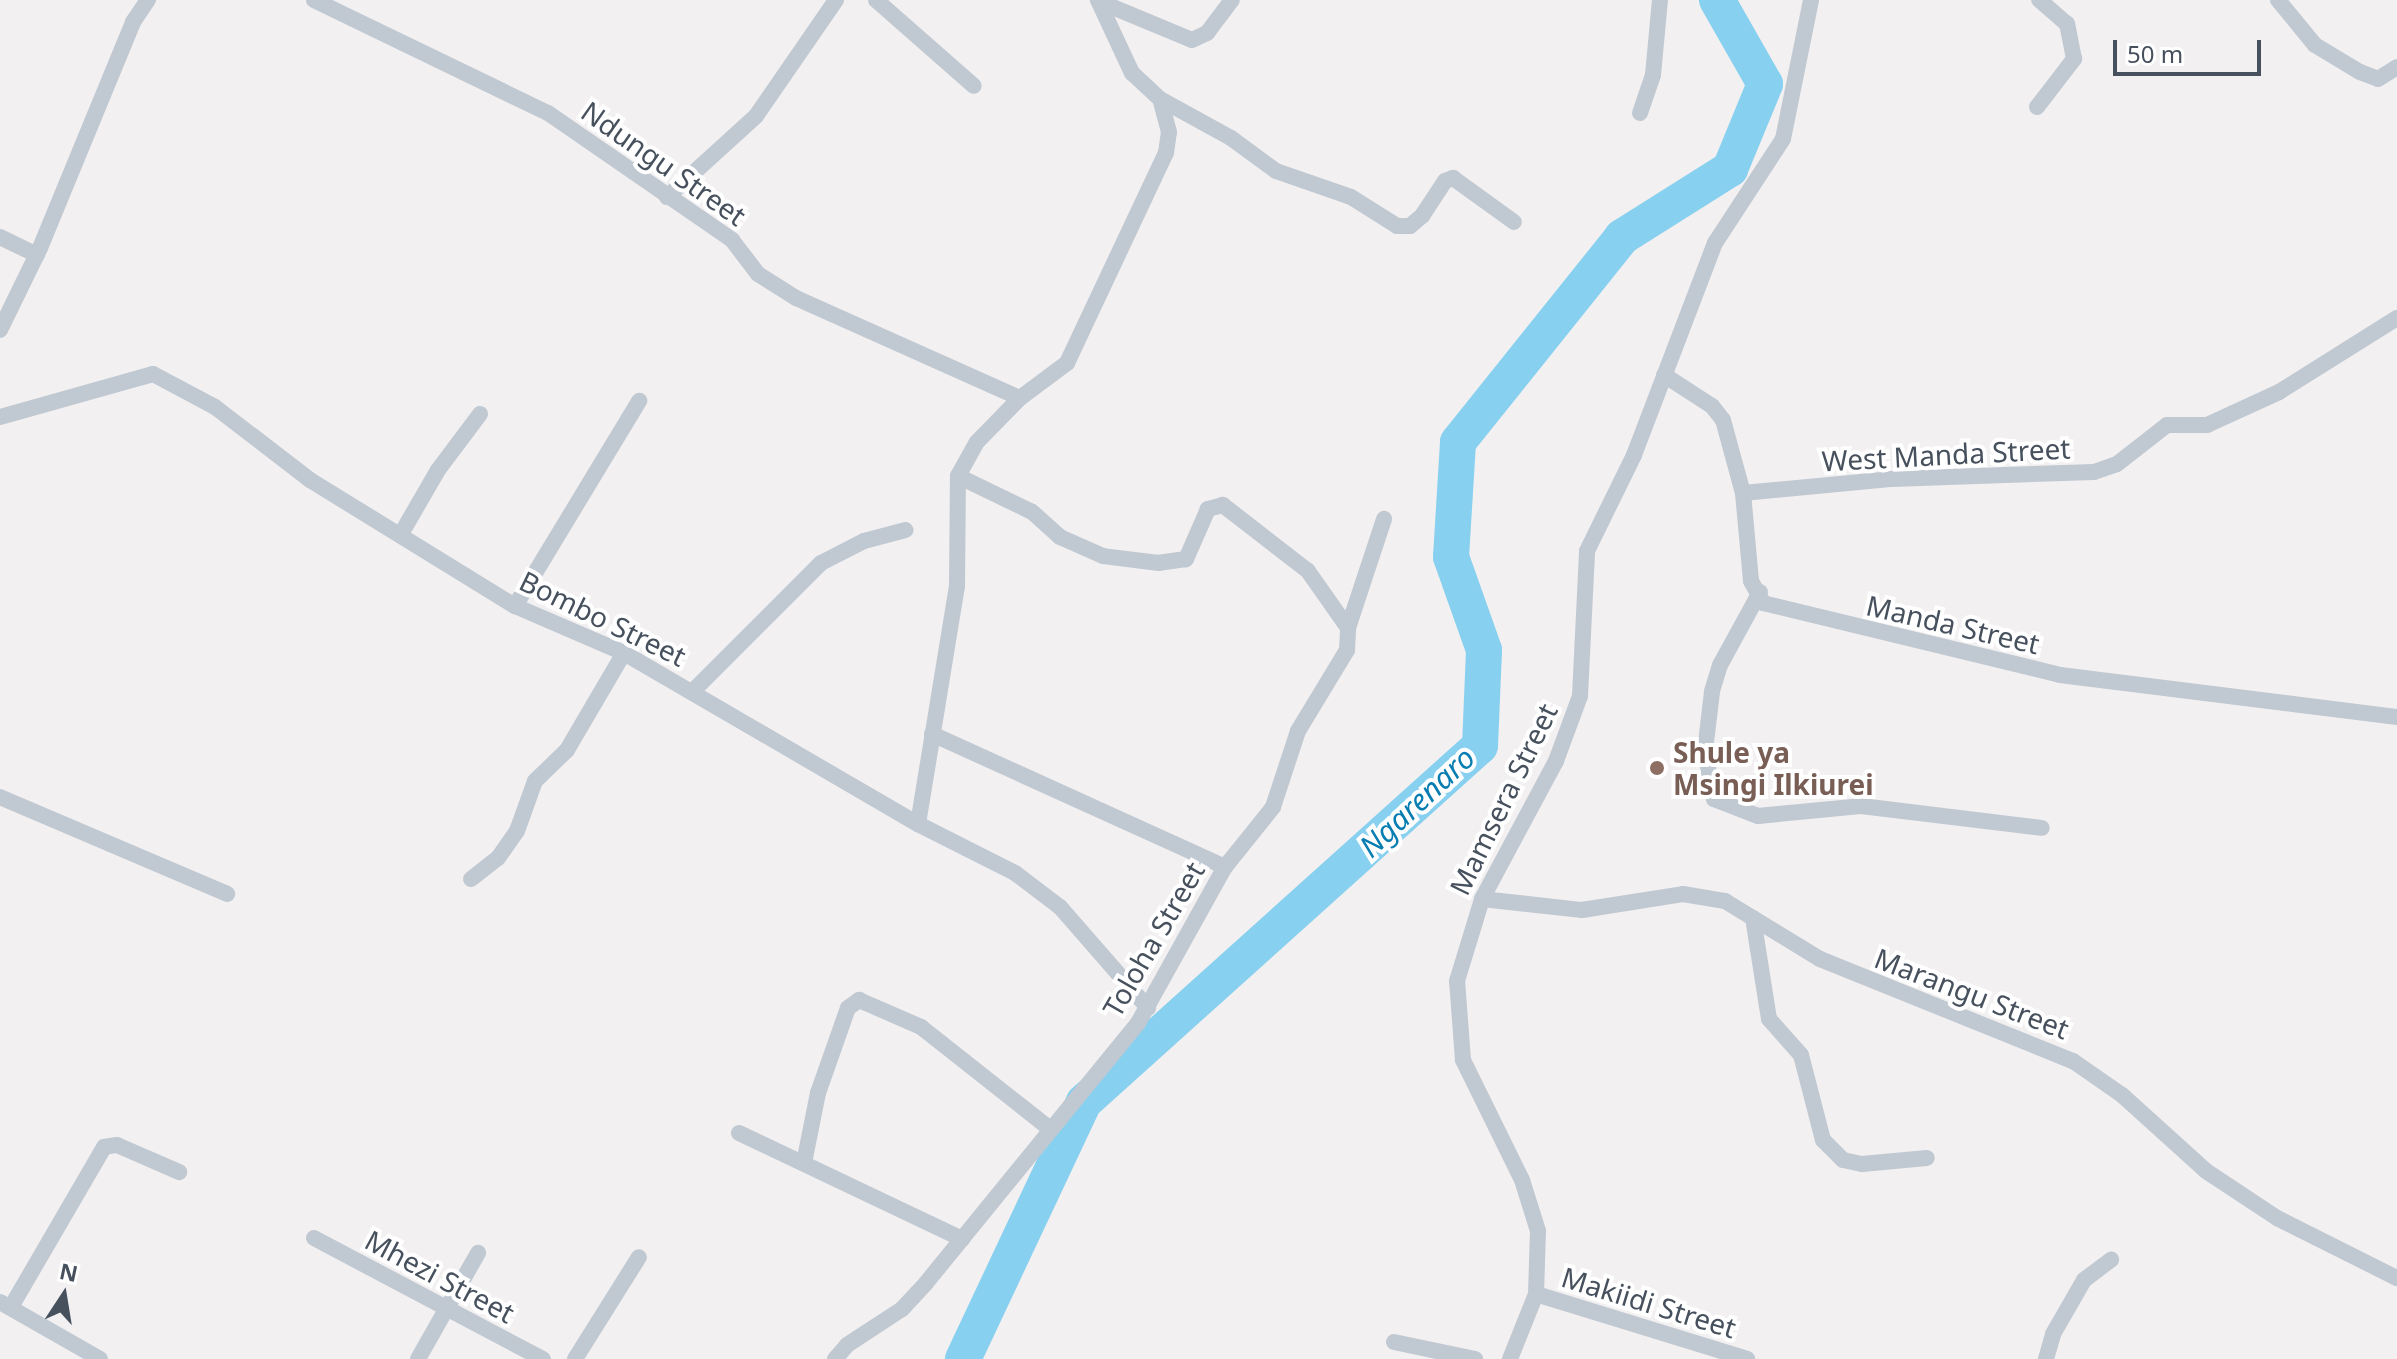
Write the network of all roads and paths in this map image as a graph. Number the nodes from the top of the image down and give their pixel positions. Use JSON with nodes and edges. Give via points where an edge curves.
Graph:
{"nodes":[{"id":1,"x":148,"y":0,"type":"edge"},
{"id":2,"x":314,"y":0,"type":"edge"},
{"id":3,"x":836,"y":0,"type":"edge"},
{"id":4,"x":876,"y":0,"type":"edge"},
{"id":5,"x":1232,"y":0,"type":"edge"},
{"id":6,"x":1660,"y":0,"type":"edge"},
{"id":7,"x":1811,"y":0,"type":"edge"},
{"id":8,"x":2039,"y":0,"type":"edge"},
{"id":9,"x":2278,"y":0,"type":"edge"},
{"id":10,"x":1101,"y":1,"type":"edge"},
{"id":11,"x":2397,"y":67,"type":"edge"},
{"id":12,"x":974,"y":86,"type":"dead end"},
{"id":13,"x":1160,"y":99,"type":"junction"},
{"id":14,"x":2037,"y":107,"type":"dead end"},
{"id":15,"x":1640,"y":113,"type":"dead end"},
{"id":16,"x":667,"y":197,"type":"junction"},
{"id":17,"x":1514,"y":222,"type":"dead end"},
{"id":18,"x":0,"y":237,"type":"edge"},
{"id":19,"x":37,"y":255,"type":"junction"},
{"id":20,"x":2397,"y":318,"type":"edge"},
{"id":21,"x":0,"y":330,"type":"edge"},
{"id":22,"x":1664,"y":375,"type":"junction"},
{"id":23,"x":1020,"y":398,"type":"junction"},
{"id":24,"x":639,"y":401,"type":"dead end"},
{"id":25,"x":480,"y":414,"type":"dead end"},
{"id":26,"x":0,"y":417,"type":"edge"},
{"id":27,"x":958,"y":476,"type":"junction"},
{"id":28,"x":1743,"y":493,"type":"junction"},
{"id":29,"x":1384,"y":519,"type":"dead end"},
{"id":30,"x":906,"y":530,"type":"dead end"},
{"id":31,"x":401,"y":534,"type":"junction"},
{"id":32,"x":1760,"y":592,"type":"junction"},
{"id":33,"x":515,"y":606,"type":"junction"},
{"id":34,"x":1348,"y":628,"type":"junction"},
{"id":35,"x":624,"y":653,"type":"junction"},
{"id":36,"x":693,"y":691,"type":"junction"},
{"id":37,"x":2397,"y":717,"type":"edge"},
{"id":38,"x":932,"y":734,"type":"junction"},
{"id":39,"x":0,"y":797,"type":"edge"},
{"id":40,"x":918,"y":824,"type":"junction"},
{"id":41,"x":2042,"y":828,"type":"dead end"},
{"id":42,"x":1225,"y":867,"type":"junction"},
{"id":43,"x":471,"y":879,"type":"dead end"},
{"id":44,"x":227,"y":894,"type":"dead end"},
{"id":45,"x":1482,"y":899,"type":"junction"},
{"id":46,"x":1753,"y":918,"type":"junction"},
{"id":47,"x":1148,"y":1008,"type":"junction"},
{"id":48,"x":1050,"y":1129,"type":"junction"},
{"id":49,"x":739,"y":1133,"type":"dead end"},
{"id":50,"x":1927,"y":1158,"type":"dead end"},
{"id":51,"x":804,"y":1163,"type":"junction"},
{"id":52,"x":179,"y":1172,"type":"dead end"},
{"id":53,"x":314,"y":1238,"type":"dead end"},
{"id":54,"x":962,"y":1239,"type":"junction"},
{"id":55,"x":478,"y":1253,"type":"dead end"},
{"id":56,"x":639,"y":1257,"type":"dead end"},
{"id":57,"x":2111,"y":1260,"type":"dead end"},
{"id":58,"x":2395,"y":1273,"type":"edge"},
{"id":59,"x":1536,"y":1294,"type":"junction"},
{"id":60,"x":6,"y":1304,"type":"edge"},
{"id":61,"x":445,"y":1311,"type":"junction"},
{"id":62,"x":1394,"y":1342,"type":"dead end"},
{"id":63,"x":1729,"y":1356,"type":"edge"},
{"id":64,"x":100,"y":1359,"type":"edge"},
{"id":65,"x":418,"y":1359,"type":"edge"},
{"id":66,"x":543,"y":1359,"type":"edge"},
{"id":67,"x":575,"y":1359,"type":"edge"},
{"id":68,"x":835,"y":1359,"type":"edge"},
{"id":69,"x":1475,"y":1359,"type":"edge"},
{"id":70,"x":1510,"y":1359,"type":"edge"},
{"id":71,"x":1747,"y":1359,"type":"edge"},
{"id":72,"x":2046,"y":1359,"type":"edge"}],
"edges":[{"from":1,"to":19,"type":"street","via":[[133,22]]},
{"from":2,"to":16,"type":"street","name":"Ndungu Street","via":[[548,113]]},
{"from":3,"to":16,"type":"street","via":[[756,116]]},
{"from":4,"to":12,"type":"street"},
{"from":5,"to":10,"type":"street","via":[[1207,33],[1192,40]]},
{"from":6,"to":15,"type":"street","via":[[1653,75]]},
{"from":7,"to":22,"type":"street","name":"Mamsera Street","via":[[1783,139],[1715,243]]},
{"from":8,"to":14,"type":"street","via":[[2067,24],[2074,59]]},
{"from":9,"to":11,"type":"street","via":[[2315,45],[2360,72],[2378,79]]},
{"from":10,"to":13,"type":"street","via":[[1132,73]]},
{"from":13,"to":17,"type":"street","via":[[1231,138],[1276,171],[1351,197],[1397,226],[1410,226],[1422,216],[1445,181],[1453,178]]},
{"from":13,"to":23,"type":"street","via":[[1169,132],[1159,178],[1137,207],[1067,363]]},
{"from":16,"to":23,"type":"street","name":"Ndungu Street","via":[[732,240],[758,274],[796,298]]},
{"from":18,"to":19,"type":"street"},
{"from":19,"to":21,"type":"street"},
{"from":20,"to":28,"type":"street","name":"West Manda Street","via":[[2279,392],[2207,425],[2167,425],[2117,464],[2094,472],[1892,479]]},
{"from":22,"to":28,"type":"street","via":[[1712,406],[1723,420]]},
{"from":22,"to":45,"type":"street","name":"Mamsera Street","via":[[1582,567],[1583,672],[1567,736]]},
{"from":23,"to":27,"type":"street","via":[[977,442]]},
{"from":24,"to":33,"type":"street"},
{"from":25,"to":31,"type":"street","via":[[438,470]]},
{"from":26,"to":31,"type":"street","name":"Bombo Street","via":[[153,374],[215,407],[310,480]]},
{"from":27,"to":34,"type":"street","via":[[1032,512],[1060,537],[1103,556],[1177,562],[1194,546],[1215,503],[1236,512],[1308,571]]},
{"from":27,"to":38,"type":"street","via":[[957,587]]},
{"from":28,"to":32,"type":"street","via":[[1751,581]]},
{"from":29,"to":34,"type":"street","name":"Toloha Street"},
{"from":30,"to":36,"type":"street","via":[[864,541],[821,563]]},
{"from":31,"to":33,"type":"street","name":"Bombo Street"},
{"from":32,"to":37,"type":"street","name":"Manda Street","via":[[1763,603],[1783,611],[2060,675]]},
{"from":32,"to":41,"type":"street","via":[[1720,665],[1712,692],[1705,751],[1714,799],[1758,816],[1861,806]]},
{"from":33,"to":35,"type":"street","name":"Bombo Street"},
{"from":34,"to":42,"type":"street","name":"Toloha Street","via":[[1347,650],[1298,731],[1280,794]]},
{"from":35,"to":36,"type":"street","name":"Bombo Street"},
{"from":35,"to":43,"type":"street","via":[[567,750],[535,781],[517,831],[498,858]]},
{"from":36,"to":40,"type":"street","name":"Bombo Street"},
{"from":38,"to":40,"type":"street"},
{"from":38,"to":42,"type":"street"},
{"from":39,"to":44,"type":"street"},
{"from":40,"to":47,"type":"street","name":"Bombo Street","via":[[1038,888],[1123,974]]},
{"from":42,"to":47,"type":"street","name":"Toloha Street"},
{"from":45,"to":46,"type":"street","name":"Marangu Street","via":[[1582,910],[1683,894],[1725,901]]},
{"from":45,"to":59,"type":"street","name":"Mamsera Street","via":[[1457,981],[1456,1023],[1463,1060],[1538,1231]]},
{"from":46,"to":50,"type":"street","via":[[1769,1019],[1801,1055],[1823,1140],[1843,1160],[1862,1164]]},
{"from":46,"to":58,"type":"street","name":"Marangu Street","via":[[1833,965],[2073,1061],[2241,1194],[2313,1239]]},
{"from":47,"to":48,"type":"street","name":"Toloha Street"},
{"from":48,"to":51,"type":"street","via":[[921,1027],[859,1000],[848,1008],[818,1093]]},
{"from":48,"to":54,"type":"street","name":"Toloha Street"},
{"from":49,"to":51,"type":"street"},
{"from":51,"to":54,"type":"street"},
{"from":52,"to":60,"type":"street","via":[[117,1145],[104,1147]]},
{"from":53,"to":61,"type":"street","name":"Mhezi Street"},
{"from":54,"to":68,"type":"street","name":"Toloha Street","via":[[902,1309],[847,1345]]},
{"from":55,"to":61,"type":"street"},
{"from":56,"to":67,"type":"street"},
{"from":57,"to":72,"type":"street","via":[[2084,1280],[2059,1322]]},
{"from":59,"to":63,"type":"street","name":"Makiidi Street"},
{"from":59,"to":70,"type":"street","name":"Mamsera Street"},
{"from":60,"to":64,"type":"street"},
{"from":61,"to":65,"type":"street"},
{"from":61,"to":66,"type":"street","name":"Mhezi Street"},
{"from":62,"to":69,"type":"street"},
{"from":63,"to":71,"type":"street","name":"Makiidi Street"}]}
